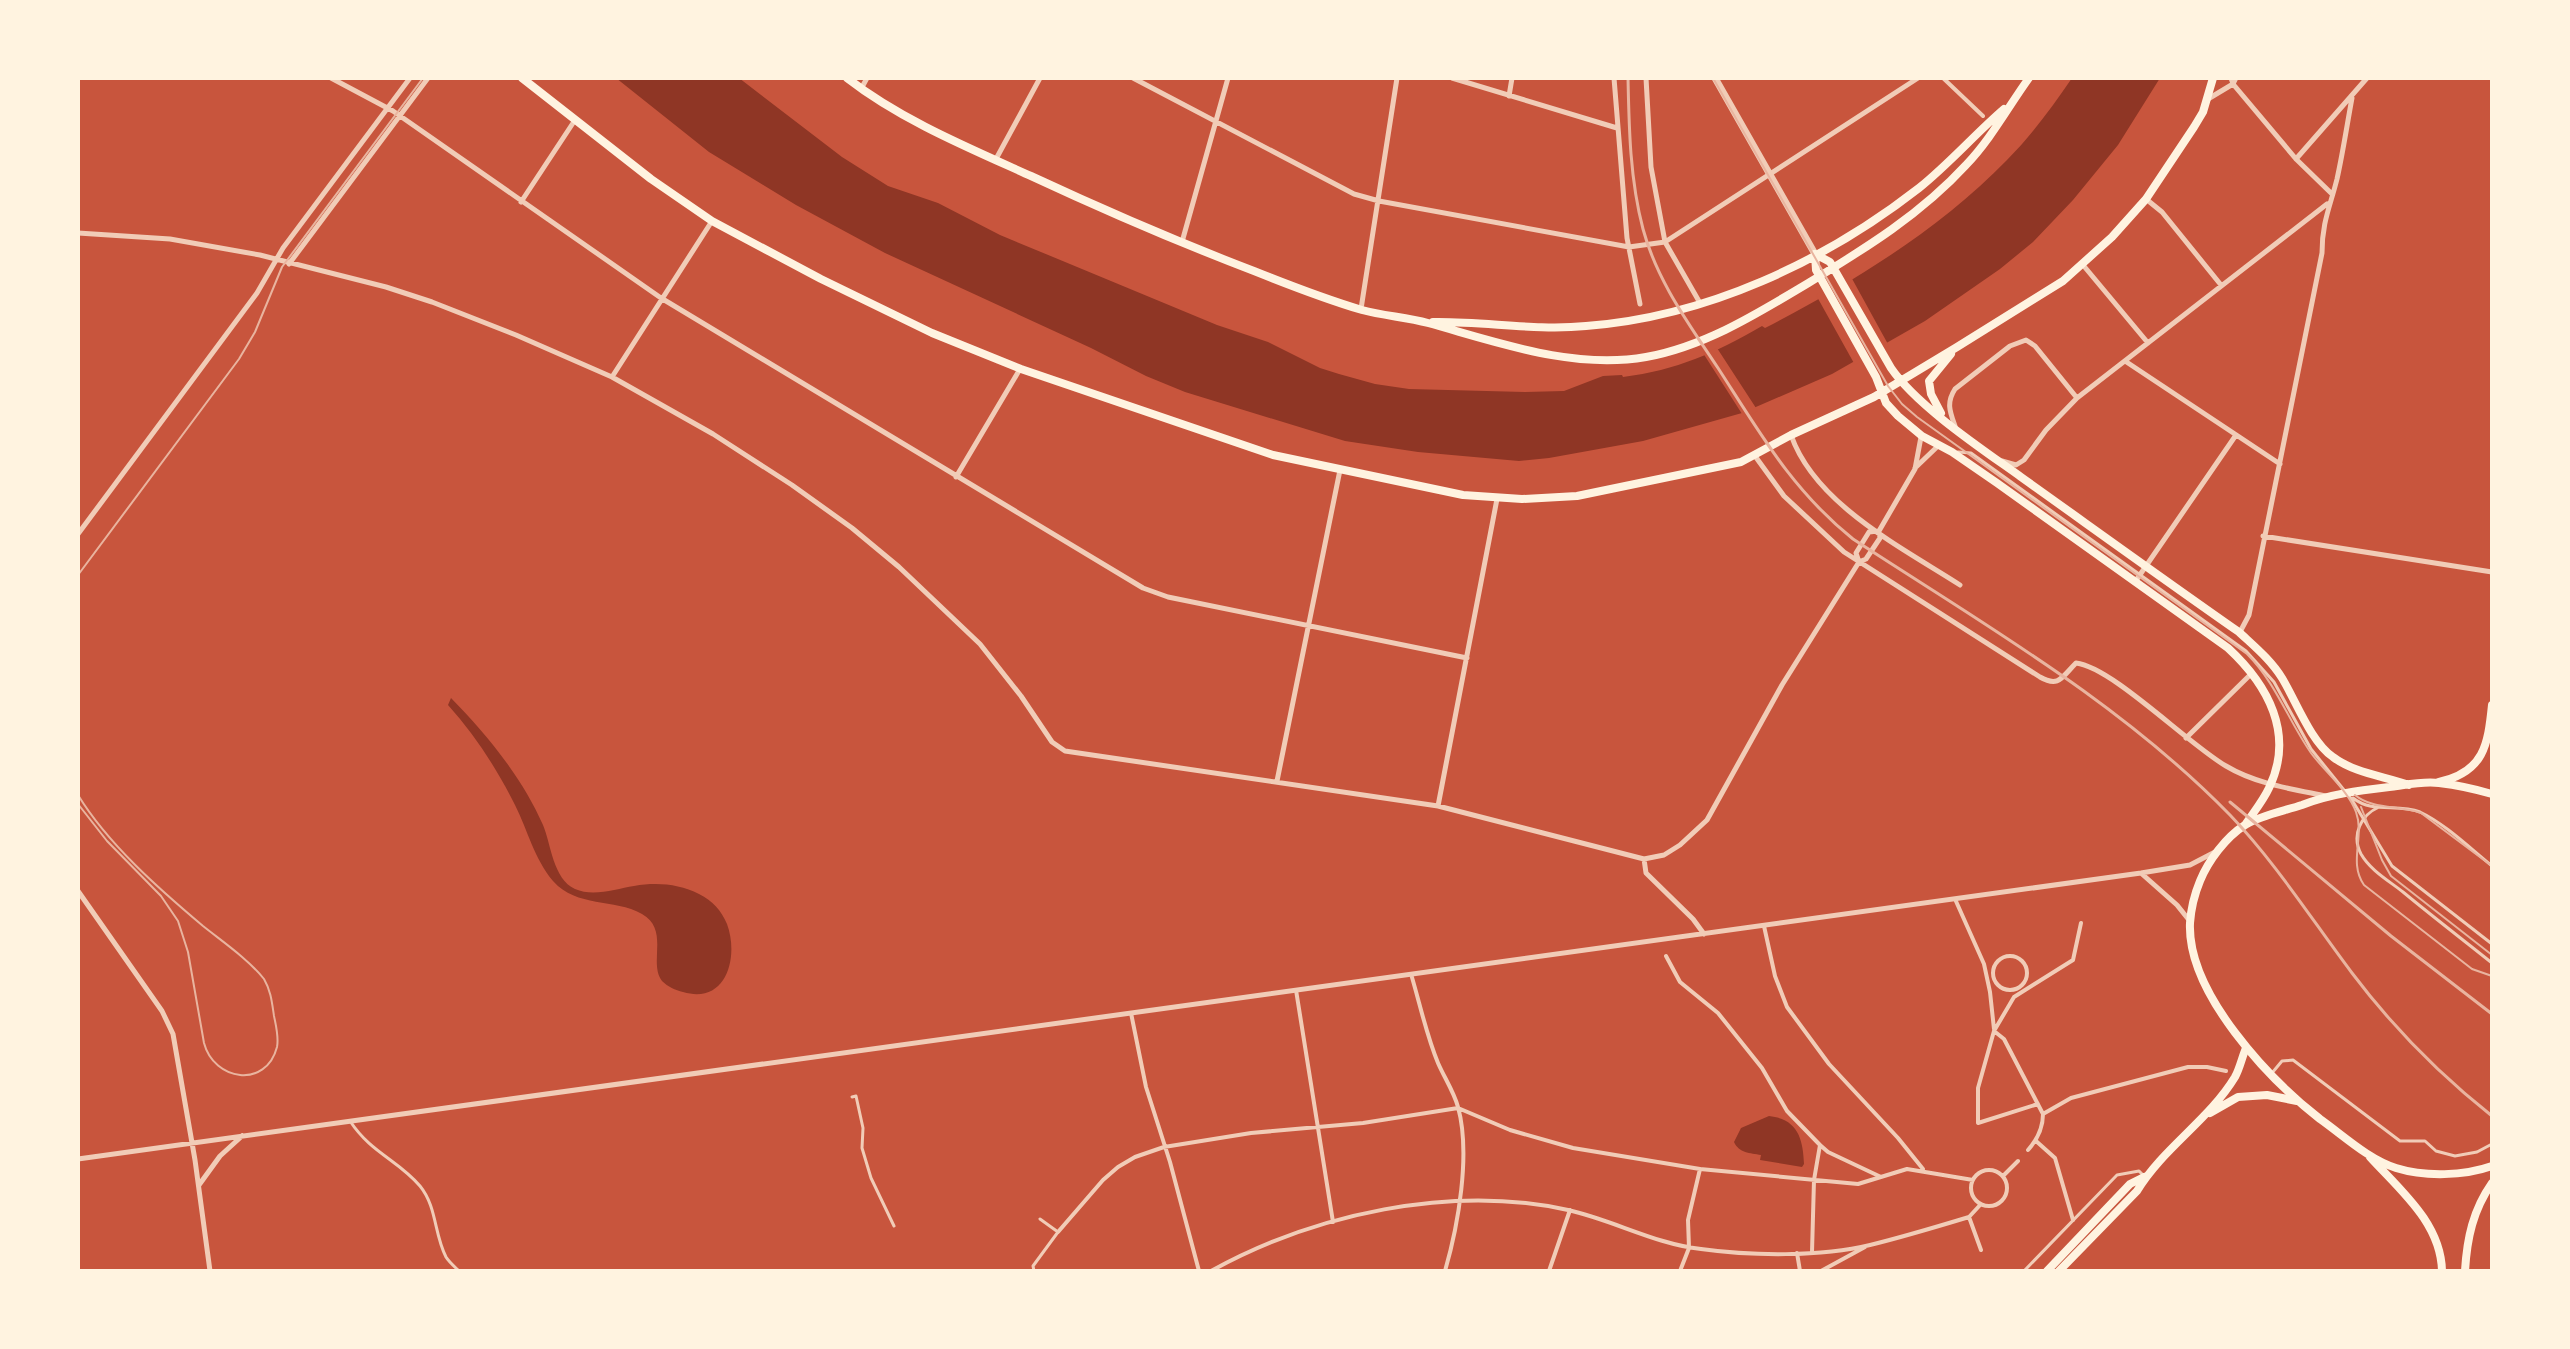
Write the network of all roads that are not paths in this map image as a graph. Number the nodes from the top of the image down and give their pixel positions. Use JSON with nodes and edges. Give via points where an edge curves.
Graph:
{"nodes":[{"id":1,"x":331,"y":78,"type":"edge"},
{"id":2,"x":410,"y":78,"type":"edge"},
{"id":3,"x":428,"y":78,"type":"edge"},
{"id":4,"x":522,"y":78,"type":"edge"},
{"id":5,"x":847,"y":78,"type":"edge"},
{"id":6,"x":867,"y":78,"type":"edge"},
{"id":7,"x":1040,"y":78,"type":"edge"},
{"id":8,"x":1133,"y":78,"type":"edge"},
{"id":9,"x":1228,"y":78,"type":"edge"},
{"id":10,"x":1397,"y":78,"type":"edge"},
{"id":11,"x":1452,"y":78,"type":"edge"},
{"id":12,"x":1512,"y":78,"type":"edge"},
{"id":13,"x":1614,"y":78,"type":"edge"},
{"id":14,"x":1646,"y":78,"type":"edge"},
{"id":15,"x":1715,"y":78,"type":"edge"},
{"id":16,"x":1918,"y":78,"type":"edge"},
{"id":17,"x":1943,"y":78,"type":"edge"},
{"id":18,"x":2029,"y":78,"type":"edge"},
{"id":19,"x":2213,"y":78,"type":"edge"},
{"id":20,"x":2367,"y":78,"type":"edge"},
{"id":21,"x":2233,"y":80,"type":"edge"},
{"id":22,"x":861,"y":89,"type":"junction"},
{"id":23,"x":1509,"y":96,"type":"junction"},
{"id":24,"x":2352,"y":98,"type":"junction"},
{"id":25,"x":2207,"y":100,"type":"junction"},
{"id":26,"x":2007,"y":107,"type":"junction"},
{"id":27,"x":387,"y":108,"type":"junction"},
{"id":28,"x":400,"y":116,"type":"junction"},
{"id":29,"x":1983,"y":116,"type":"dead end"},
{"id":30,"x":575,"y":120,"type":"junction"},
{"id":31,"x":1215,"y":121,"type":"junction"},
{"id":32,"x":1617,"y":128,"type":"junction"},
{"id":33,"x":2296,"y":159,"type":"junction"},
{"id":34,"x":996,"y":160,"type":"junction"},
{"id":35,"x":1770,"y":174,"type":"junction"},
{"id":36,"x":2332,"y":194,"type":"junction"},
{"id":37,"x":2146,"y":199,"type":"junction"},
{"id":38,"x":1379,"y":201,"type":"junction"},
{"id":39,"x":521,"y":202,"type":"junction"},
{"id":40,"x":2328,"y":204,"type":"junction"},
{"id":41,"x":712,"y":221,"type":"junction"},
{"id":42,"x":78,"y":233,"type":"edge"},
{"id":43,"x":1665,"y":242,"type":"junction"},
{"id":44,"x":1182,"y":243,"type":"junction"},
{"id":45,"x":1629,"y":247,"type":"junction"},
{"id":46,"x":1815,"y":254,"type":"junction"},
{"id":47,"x":275,"y":260,"type":"junction"},
{"id":48,"x":289,"y":264,"type":"junction"},
{"id":49,"x":2083,"y":265,"type":"junction"},
{"id":50,"x":2221,"y":285,"type":"junction"},
{"id":51,"x":661,"y":298,"type":"junction"},
{"id":52,"x":1700,"y":303,"type":"junction"},
{"id":53,"x":1640,"y":304,"type":"dead end"},
{"id":54,"x":1361,"y":309,"type":"junction"},
{"id":55,"x":1425,"y":322,"type":"junction"},
{"id":56,"x":2148,"y":343,"type":"junction"},
{"id":57,"x":1957,"y":347,"type":"junction"},
{"id":58,"x":2125,"y":361,"type":"junction"},
{"id":59,"x":1021,"y":369,"type":"junction"},
{"id":60,"x":612,"y":377,"type":"junction"},
{"id":61,"x":1900,"y":381,"type":"junction"},
{"id":62,"x":1882,"y":392,"type":"junction"},
{"id":63,"x":2077,"y":398,"type":"junction"},
{"id":64,"x":1945,"y":419,"type":"junction"},
{"id":65,"x":1955,"y":427,"type":"junction"},
{"id":66,"x":1791,"y":435,"type":"junction"},
{"id":67,"x":2236,"y":435,"type":"junction"},
{"id":68,"x":1922,"y":436,"type":"junction"},
{"id":69,"x":1939,"y":445,"type":"junction"},
{"id":70,"x":1952,"y":452,"type":"junction"},
{"id":71,"x":1755,"y":456,"type":"junction"},
{"id":72,"x":1999,"y":461,"type":"junction"},
{"id":73,"x":2280,"y":464,"type":"junction"},
{"id":74,"x":1915,"y":469,"type":"junction"},
{"id":75,"x":1340,"y":470,"type":"junction"},
{"id":76,"x":956,"y":477,"type":"junction"},
{"id":77,"x":1497,"y":499,"type":"junction"},
{"id":78,"x":1879,"y":531,"type":"junction"},
{"id":79,"x":78,"y":534,"type":"edge"},
{"id":80,"x":2263,"y":536,"type":"junction"},
{"id":81,"x":1859,"y":562,"type":"junction"},
{"id":82,"x":2492,"y":572,"type":"edge"},
{"id":83,"x":2141,"y":574,"type":"junction"},
{"id":84,"x":1960,"y":585,"type":"dead end"},
{"id":85,"x":1309,"y":625,"type":"junction"},
{"id":86,"x":2239,"y":632,"type":"junction"},
{"id":87,"x":1467,"y":658,"type":"junction"},
{"id":88,"x":2253,"y":672,"type":"junction"},
{"id":89,"x":2492,"y":705,"type":"edge"},
{"id":90,"x":2186,"y":738,"type":"junction"},
{"id":91,"x":1277,"y":781,"type":"junction"},
{"id":92,"x":2437,"y":782,"type":"junction"},
{"id":93,"x":2271,"y":785,"type":"junction"},
{"id":94,"x":2409,"y":785,"type":"junction"},
{"id":95,"x":2346,"y":792,"type":"junction"},
{"id":96,"x":2492,"y":794,"type":"edge"},
{"id":97,"x":2327,"y":796,"type":"junction"},
{"id":98,"x":1438,"y":806,"type":"junction"},
{"id":99,"x":2379,"y":807,"type":"junction"},
{"id":100,"x":2363,"y":819,"type":"junction"},
{"id":101,"x":2245,"y":825,"type":"junction"},
{"id":102,"x":2219,"y":849,"type":"junction"},
{"id":103,"x":1644,"y":859,"type":"junction"},
{"id":104,"x":2492,"y":866,"type":"edge"},
{"id":105,"x":2141,"y":873,"type":"junction"},
{"id":106,"x":78,"y":891,"type":"edge"},
{"id":107,"x":1955,"y":899,"type":"junction"},
{"id":108,"x":2081,"y":923,"type":"dead end"},
{"id":109,"x":2190,"y":923,"type":"junction"},
{"id":110,"x":1764,"y":926,"type":"junction"},
{"id":111,"x":1704,"y":934,"type":"junction"},
{"id":112,"x":2492,"y":944,"type":"edge"},
{"id":113,"x":1666,"y":956,"type":"dead end"},
{"id":114,"x":2492,"y":963,"type":"edge"},
{"id":115,"x":1411,"y":974,"type":"junction"},
{"id":116,"x":1993,"y":975,"type":"junction"},
{"id":117,"x":1986,"y":976,"type":"junction"},
{"id":118,"x":1296,"y":990,"type":"junction"},
{"id":119,"x":2019,"y":991,"type":"junction"},
{"id":120,"x":1131,"y":1013,"type":"junction"},
{"id":121,"x":1994,"y":1031,"type":"junction"},
{"id":122,"x":2246,"y":1048,"type":"junction"},
{"id":123,"x":2226,"y":1071,"type":"dead end"},
{"id":124,"x":2270,"y":1075,"type":"junction"},
{"id":125,"x":852,"y":1097,"type":"dead end"},
{"id":126,"x":2297,"y":1101,"type":"junction"},
{"id":127,"x":2038,"y":1104,"type":"junction"},
{"id":128,"x":1458,"y":1108,"type":"junction"},
{"id":129,"x":2043,"y":1114,"type":"junction"},
{"id":130,"x":2206,"y":1115,"type":"junction"},
{"id":131,"x":350,"y":1121,"type":"junction"},
{"id":132,"x":1318,"y":1127,"type":"junction"},
{"id":133,"x":242,"y":1136,"type":"junction"},
{"id":134,"x":2036,"y":1141,"type":"junction"},
{"id":135,"x":192,"y":1143,"type":"junction"},
{"id":136,"x":2492,"y":1144,"type":"edge"},
{"id":137,"x":1820,"y":1145,"type":"junction"},
{"id":138,"x":1164,"y":1147,"type":"junction"},
{"id":139,"x":2028,"y":1150,"type":"dead end"},
{"id":140,"x":2367,"y":1154,"type":"junction"},
{"id":141,"x":78,"y":1159,"type":"edge"},
{"id":142,"x":2018,"y":1161,"type":"dead end"},
{"id":143,"x":2492,"y":1166,"type":"edge"},
{"id":144,"x":1700,"y":1169,"type":"junction"},
{"id":145,"x":1924,"y":1170,"type":"junction"},
{"id":146,"x":1881,"y":1177,"type":"junction"},
{"id":147,"x":2003,"y":1177,"type":"junction"},
{"id":148,"x":2145,"y":1177,"type":"junction"},
{"id":149,"x":1814,"y":1180,"type":"junction"},
{"id":150,"x":1973,"y":1180,"type":"junction"},
{"id":151,"x":2492,"y":1183,"type":"edge"},
{"id":152,"x":198,"y":1186,"type":"junction"},
{"id":153,"x":1461,"y":1200,"type":"junction"},
{"id":154,"x":1981,"y":1204,"type":"junction"},
{"id":155,"x":1570,"y":1210,"type":"junction"},
{"id":156,"x":1969,"y":1217,"type":"junction"},
{"id":157,"x":1040,"y":1219,"type":"dead end"},
{"id":158,"x":2073,"y":1220,"type":"junction"},
{"id":159,"x":1333,"y":1222,"type":"junction"},
{"id":160,"x":894,"y":1226,"type":"dead end"},
{"id":161,"x":1058,"y":1232,"type":"junction"},
{"id":162,"x":1867,"y":1246,"type":"junction"},
{"id":163,"x":1689,"y":1248,"type":"junction"},
{"id":164,"x":1981,"y":1250,"type":"dead end"},
{"id":165,"x":1812,"y":1252,"type":"junction"},
{"id":166,"x":1797,"y":1253,"type":"junction"},
{"id":167,"x":210,"y":1271,"type":"edge"},
{"id":168,"x":459,"y":1271,"type":"edge"},
{"id":169,"x":1034,"y":1271,"type":"edge"},
{"id":170,"x":1199,"y":1271,"type":"edge"},
{"id":171,"x":1211,"y":1271,"type":"edge"},
{"id":172,"x":1445,"y":1271,"type":"edge"},
{"id":173,"x":1549,"y":1271,"type":"edge"},
{"id":174,"x":1680,"y":1271,"type":"edge"},
{"id":175,"x":1800,"y":1271,"type":"edge"},
{"id":176,"x":1821,"y":1271,"type":"edge"},
{"id":177,"x":2024,"y":1271,"type":"edge"},
{"id":178,"x":2047,"y":1271,"type":"edge"},
{"id":179,"x":2059,"y":1271,"type":"edge"},
{"id":180,"x":2442,"y":1271,"type":"edge"},
{"id":181,"x":2465,"y":1271,"type":"edge"}],
"edges":[{"from":1,"to":27,"type":"street"},
{"from":2,"to":27,"type":"street"},
{"from":3,"to":28,"type":"street"},
{"from":4,"to":30,"type":"main road"},
{"from":5,"to":22,"type":"main road"},
{"from":6,"to":22,"type":"street"},
{"from":7,"to":34,"type":"street"},
{"from":8,"to":31,"type":"street"},
{"from":9,"to":31,"type":"street"},
{"from":10,"to":38,"type":"street"},
{"from":11,"to":23,"type":"street"},
{"from":12,"to":23,"type":"street"},
{"from":13,"to":32,"type":"street"},
{"from":14,"to":43,"type":"street","via":[[1651,167]]},
{"from":15,"to":35,"type":"street"},
{"from":16,"to":35,"type":"street"},
{"from":17,"to":29,"type":"street"},
{"from":18,"to":26,"type":"main road"},
{"from":19,"to":25,"type":"main road"},
{"from":20,"to":24,"type":"street"},
{"from":21,"to":25,"type":"street"},
{"from":21,"to":33,"type":"street"},
{"from":22,"to":34,"type":"main road"},
{"from":23,"to":32,"type":"street"},
{"from":24,"to":33,"type":"street"},
{"from":24,"to":36,"type":"street"},
{"from":25,"to":37,"type":"main road"},
{"from":26,"to":46,"type":"main road","via":[[1919,187]]},
{"from":26,"to":55,"type":"main road","via":[[1967,164],[1926,204],[1878,240],[1705,340],[1645,357],[1598,360],[1508,345]]},
{"from":27,"to":28,"type":"street"},
{"from":27,"to":47,"type":"street"},
{"from":28,"to":39,"type":"street"},
{"from":28,"to":48,"type":"street"},
{"from":30,"to":39,"type":"street"},
{"from":30,"to":41,"type":"main road"},
{"from":31,"to":38,"type":"street","via":[[1354,194]]},
{"from":31,"to":44,"type":"street"},
{"from":32,"to":45,"type":"street"},
{"from":33,"to":36,"type":"street"},
{"from":34,"to":44,"type":"main road"},
{"from":35,"to":43,"type":"street"},
{"from":35,"to":46,"type":"street"},
{"from":36,"to":40,"type":"street"},
{"from":37,"to":49,"type":"main road"},
{"from":37,"to":50,"type":"street"},
{"from":38,"to":45,"type":"street"},
{"from":38,"to":54,"type":"street"},
{"from":39,"to":51,"type":"street"},
{"from":40,"to":50,"type":"street"},
{"from":40,"to":73,"type":"street"},
{"from":41,"to":51,"type":"street"},
{"from":41,"to":59,"type":"main road","via":[[932,333]]},
{"from":42,"to":47,"type":"street","via":[[170,239]]},
{"from":43,"to":45,"type":"street"},
{"from":43,"to":52,"type":"street"},
{"from":44,"to":54,"type":"main road"},
{"from":45,"to":53,"type":"street"},
{"from":46,"to":52,"type":"main road"},
{"from":46,"to":61,"type":"main road","via":[[1830,262]]},
{"from":46,"to":62,"type":"main road","via":[[1816,270]]},
{"from":47,"to":48,"type":"street"},
{"from":47,"to":79,"type":"street","via":[[257,293]]},
{"from":48,"to":60,"type":"street","via":[[408,293]]},
{"from":49,"to":56,"type":"street"},
{"from":49,"to":57,"type":"main road"},
{"from":50,"to":56,"type":"street"},
{"from":51,"to":60,"type":"street"},
{"from":51,"to":76,"type":"street"},
{"from":52,"to":55,"type":"main road","via":[[1643,319],[1582,327]]},
{"from":54,"to":55,"type":"main road"},
{"from":56,"to":58,"type":"street"},
{"from":57,"to":61,"type":"main road"},
{"from":57,"to":64,"type":"main road","via":[[1929,381]]},
{"from":58,"to":63,"type":"street"},
{"from":58,"to":67,"type":"street"},
{"from":59,"to":75,"type":"main road","via":[[1273,455]]},
{"from":59,"to":76,"type":"street"},
{"from":60,"to":91,"type":"street","via":[[713,434],[852,528],[980,644],[1052,742],[1065,751]]},
{"from":61,"to":62,"type":"main road"},
{"from":61,"to":64,"type":"main road"},
{"from":62,"to":66,"type":"main road"},
{"from":62,"to":68,"type":"main road","via":[[1889,407]]},
{"from":63,"to":65,"type":"street","via":[[2026,340],[2010,346],[1955,389],[1948,408]]},
{"from":63,"to":72,"type":"street","via":[[2024,460],[2016,465]]},
{"from":64,"to":65,"type":"main road"},
{"from":65,"to":72,"type":"main road"},
{"from":66,"to":71,"type":"main road"},
{"from":66,"to":78,"type":"street","via":[[1812,474],[1838,502]]},
{"from":67,"to":73,"type":"street"},
{"from":67,"to":83,"type":"street"},
{"from":68,"to":69,"type":"main road"},
{"from":68,"to":74,"type":"street"},
{"from":69,"to":70,"type":"main road"},
{"from":69,"to":74,"type":"street"},
{"from":70,"to":83,"type":"main road"},
{"from":70,"to":83,"type":"lane","via":[[1971,453]]},
{"from":71,"to":77,"type":"main road","via":[[1577,496]]},
{"from":71,"to":81,"type":"street","via":[[1784,496]]},
{"from":72,"to":83,"type":"main road"},
{"from":73,"to":80,"type":"street"},
{"from":74,"to":78,"type":"street"},
{"from":75,"to":77,"type":"main road"},
{"from":75,"to":85,"type":"street"},
{"from":76,"to":85,"type":"street","via":[[1143,588]]},
{"from":77,"to":87,"type":"street"},
{"from":78,"to":81,"type":"street","via":[[1880,538]]},
{"from":78,"to":81,"type":"street","via":[[1869,532],[1856,553]]},
{"from":78,"to":84,"type":"street"},
{"from":80,"to":82,"type":"street"},
{"from":80,"to":86,"type":"street","via":[[2249,615]]},
{"from":81,"to":90,"type":"street","via":[[2051,683],[2076,663],[2086,664]]},
{"from":81,"to":103,"type":"street","via":[[1707,820],[1664,855]]},
{"from":83,"to":86,"type":"main road"},
{"from":83,"to":88,"type":"main road"},
{"from":83,"to":95,"type":"lane","via":[[2256,660],[2311,749]]},
{"from":85,"to":87,"type":"street"},
{"from":85,"to":91,"type":"street"},
{"from":86,"to":94,"type":"main road","via":[[2281,676],[2329,755],[2350,768]]},
{"from":87,"to":98,"type":"street"},
{"from":88,"to":90,"type":"street"},
{"from":88,"to":93,"type":"main road","via":[[2269,699],[2279,740]]},
{"from":89,"to":92,"type":"main road","via":[[2481,757],[2458,775]]},
{"from":90,"to":93,"type":"street","via":[[2227,767]]},
{"from":91,"to":98,"type":"street"},
{"from":92,"to":94,"type":"main road"},
{"from":92,"to":96,"type":"main road"},
{"from":93,"to":97,"type":"street"},
{"from":93,"to":101,"type":"main road"},
{"from":94,"to":95,"type":"main road"},
{"from":95,"to":97,"type":"main road"},
{"from":95,"to":99,"type":"lane","via":[[2364,806]]},
{"from":95,"to":100,"type":"lane"},
{"from":97,"to":101,"type":"main road"},
{"from":98,"to":103,"type":"street"},
{"from":99,"to":100,"type":"lane"},
{"from":99,"to":104,"type":"lane","via":[[2425,815]]},
{"from":100,"to":112,"type":"lane","via":[[2392,866]]},
{"from":100,"to":114,"type":"lane","via":[[2357,843],[2367,862]]},
{"from":101,"to":102,"type":"main road"},
{"from":102,"to":105,"type":"street","via":[[2190,865]]},
{"from":102,"to":109,"type":"main road","via":[[2203,873]]},
{"from":103,"to":111,"type":"street","via":[[1646,873]]},
{"from":105,"to":107,"type":"street"},
{"from":105,"to":109,"type":"street"},
{"from":106,"to":135,"type":"street","via":[[173,1034]]},
{"from":107,"to":110,"type":"street"},
{"from":107,"to":117,"type":"street"},
{"from":108,"to":119,"type":"street","via":[[2073,960]]},
{"from":109,"to":122,"type":"main road","via":[[2205,983]]},
{"from":110,"to":111,"type":"street"},
{"from":110,"to":145,"type":"street","via":[[1787,1007],[1829,1064]]},
{"from":111,"to":115,"type":"street"},
{"from":113,"to":137,"type":"street","via":[[1680,982],[1718,1013],[1762,1068],[1787,1111]]},
{"from":115,"to":118,"type":"street"},
{"from":115,"to":128,"type":"street","via":[[1429,1039]]},
{"from":116,"to":117,"type":"street"},
{"from":116,"to":119,"type":"street","via":[[2000,987]]},
{"from":116,"to":119,"type":"street","via":[[2002,957],[2019,957],[2028,971]]},
{"from":117,"to":121,"type":"street"},
{"from":118,"to":120,"type":"street"},
{"from":118,"to":132,"type":"street"},
{"from":119,"to":121,"type":"street"},
{"from":120,"to":131,"type":"street"},
{"from":120,"to":138,"type":"street"},
{"from":121,"to":127,"type":"street","via":[[2004,1039]]},
{"from":121,"to":127,"type":"street","via":[[1978,1088],[1978,1123]]},
{"from":122,"to":124,"type":"main road"},
{"from":122,"to":130,"type":"main road","via":[[2234,1079]]},
{"from":123,"to":129,"type":"street","via":[[2188,1067],[2071,1098]]},
{"from":124,"to":126,"type":"main road"},
{"from":124,"to":136,"type":"lane","via":[[2282,1061],[2293,1060],[2400,1141],[2425,1141],[2436,1151],[2455,1156]]},
{"from":125,"to":160,"type":"lane","via":[[856,1096],[871,1178]]},
{"from":126,"to":130,"type":"main road","via":[[2238,1097]]},
{"from":126,"to":140,"type":"main road"},
{"from":127,"to":129,"type":"street"},
{"from":128,"to":132,"type":"street"},
{"from":128,"to":144,"type":"street","via":[[1573,1148]]},
{"from":128,"to":153,"type":"street"},
{"from":129,"to":134,"type":"street"},
{"from":130,"to":148,"type":"main road"},
{"from":131,"to":133,"type":"street"},
{"from":131,"to":168,"type":"lane","via":[[367,1143],[419,1185],[446,1256]]},
{"from":132,"to":138,"type":"street"},
{"from":132,"to":159,"type":"street"},
{"from":133,"to":135,"type":"street"},
{"from":133,"to":152,"type":"street"},
{"from":134,"to":139,"type":"street"},
{"from":134,"to":158,"type":"street","via":[[2055,1158]]},
{"from":135,"to":141,"type":"street"},
{"from":135,"to":152,"type":"street"},
{"from":137,"to":146,"type":"street"},
{"from":137,"to":149,"type":"street"},
{"from":138,"to":161,"type":"street","via":[[1118,1167]]},
{"from":138,"to":170,"type":"street"},
{"from":140,"to":143,"type":"main road","via":[[2396,1168],[2425,1173]]},
{"from":140,"to":180,"type":"main road","via":[[2420,1212],[2437,1242]]},
{"from":142,"to":147,"type":"street"},
{"from":144,"to":149,"type":"street"},
{"from":144,"to":163,"type":"street","via":[[1688,1220]]},
{"from":145,"to":146,"type":"street"},
{"from":145,"to":150,"type":"street"},
{"from":146,"to":149,"type":"street","via":[[1858,1184]]},
{"from":147,"to":150,"type":"street","via":[[1987,1170]]},
{"from":147,"to":154,"type":"street","via":[[2007,1187],[2001,1201]]},
{"from":148,"to":158,"type":"lane","via":[[2139,1171],[2117,1175]]},
{"from":148,"to":178,"type":"main road","via":[[2130,1184]]},
{"from":148,"to":179,"type":"main road"},
{"from":149,"to":165,"type":"street"},
{"from":150,"to":154,"type":"street","via":[[1971,1191]]},
{"from":151,"to":181,"type":"main road","via":[[2469,1230]]},
{"from":152,"to":167,"type":"street"},
{"from":153,"to":155,"type":"street","via":[[1518,1201]]},
{"from":153,"to":159,"type":"street"},
{"from":153,"to":172,"type":"street"},
{"from":154,"to":156,"type":"street"},
{"from":155,"to":163,"type":"street"},
{"from":155,"to":173,"type":"street"},
{"from":156,"to":162,"type":"street"},
{"from":156,"to":164,"type":"street"},
{"from":157,"to":161,"type":"lane"},
{"from":158,"to":177,"type":"lane"},
{"from":159,"to":171,"type":"street"},
{"from":161,"to":169,"type":"lane"},
{"from":162,"to":165,"type":"street"},
{"from":162,"to":176,"type":"street"},
{"from":163,"to":166,"type":"street"},
{"from":163,"to":174,"type":"street"},
{"from":165,"to":166,"type":"street"},
{"from":166,"to":175,"type":"street"}]}
